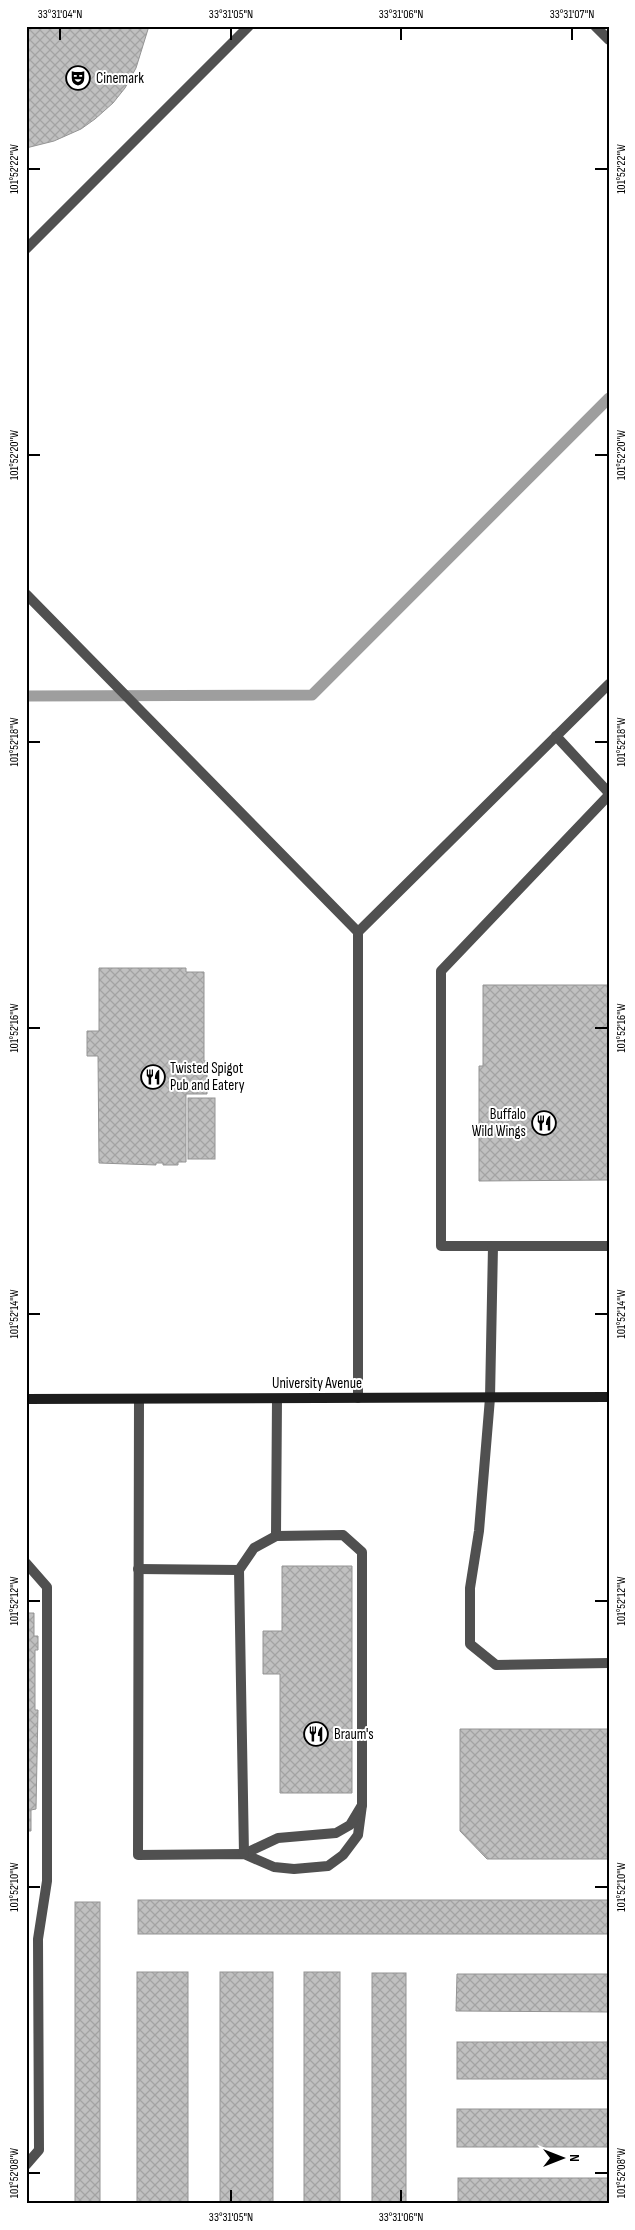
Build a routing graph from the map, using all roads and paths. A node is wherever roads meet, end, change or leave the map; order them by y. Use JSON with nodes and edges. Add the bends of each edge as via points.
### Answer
{"nodes":[{"id":1,"x":249,"y":26,"type":"edge"},
{"id":2,"x":595,"y":26,"type":"edge"},
{"id":3,"x":609,"y":40,"type":"edge"},
{"id":4,"x":26,"y":249,"type":"edge"},
{"id":5,"x":26,"y":594,"type":"edge"},
{"id":6,"x":609,"y":684,"type":"edge"},
{"id":7,"x":556,"y":736,"type":"junction"},
{"id":8,"x":609,"y":794,"type":"edge"},
{"id":9,"x":358,"y":932,"type":"junction"},
{"id":10,"x":493,"y":1246,"type":"junction"},
{"id":11,"x":609,"y":1246,"type":"edge"},
{"id":12,"x":609,"y":1397,"type":"edge"},
{"id":13,"x":358,"y":1398,"type":"junction"},
{"id":14,"x":490,"y":1398,"type":"junction"},
{"id":15,"x":26,"y":1399,"type":"edge"},
{"id":16,"x":139,"y":1399,"type":"junction"},
{"id":17,"x":277,"y":1399,"type":"junction"},
{"id":18,"x":276,"y":1536,"type":"junction"},
{"id":19,"x":26,"y":1564,"type":"edge"},
{"id":20,"x":138,"y":1569,"type":"junction"},
{"id":21,"x":239,"y":1570,"type":"junction"},
{"id":22,"x":609,"y":1663,"type":"edge"},
{"id":23,"x":362,"y":1805,"type":"junction"},
{"id":24,"x":244,"y":1854,"type":"junction"},
{"id":25,"x":26,"y":2165,"type":"edge"}],
"edges":[{"from":1,"to":4,"type":"lane"},
{"from":2,"to":3,"type":"lane"},
{"from":5,"to":9,"type":"lane"},
{"from":6,"to":7,"type":"lane"},
{"from":7,"to":8,"type":"lane"},
{"from":7,"to":9,"type":"lane"},
{"from":8,"to":10,"type":"lane","via":[[441,971],[441,1246]]},
{"from":9,"to":13,"type":"lane"},
{"from":10,"to":11,"type":"lane"},
{"from":10,"to":14,"type":"lane"},
{"from":12,"to":14,"type":"main road","name":"University Avenue"},
{"from":13,"to":14,"type":"main road","name":"University Avenue"},
{"from":13,"to":17,"type":"main road","name":"University Avenue"},
{"from":14,"to":22,"type":"lane","via":[[479,1531],[470,1588],[470,1644],[496,1665]]},
{"from":15,"to":16,"type":"main road","name":"University Avenue"},
{"from":16,"to":17,"type":"main road","name":"University Avenue"},
{"from":16,"to":20,"type":"lane"},
{"from":17,"to":18,"type":"lane"},
{"from":18,"to":21,"type":"lane","via":[[254,1548]]},
{"from":18,"to":23,"type":"lane","via":[[343,1535],[362,1552]]},
{"from":19,"to":25,"type":"lane","via":[[47,1587],[47,1880],[38,1939],[39,2150]]},
{"from":20,"to":21,"type":"lane"},
{"from":20,"to":24,"type":"lane","via":[[138,1855]]},
{"from":21,"to":24,"type":"lane"},
{"from":23,"to":24,"type":"lane","via":[[350,1825],[336,1833],[278,1838]]},
{"from":23,"to":24,"type":"lane","via":[[358,1835],[343,1855],[328,1866],[274,1867]]}]}
